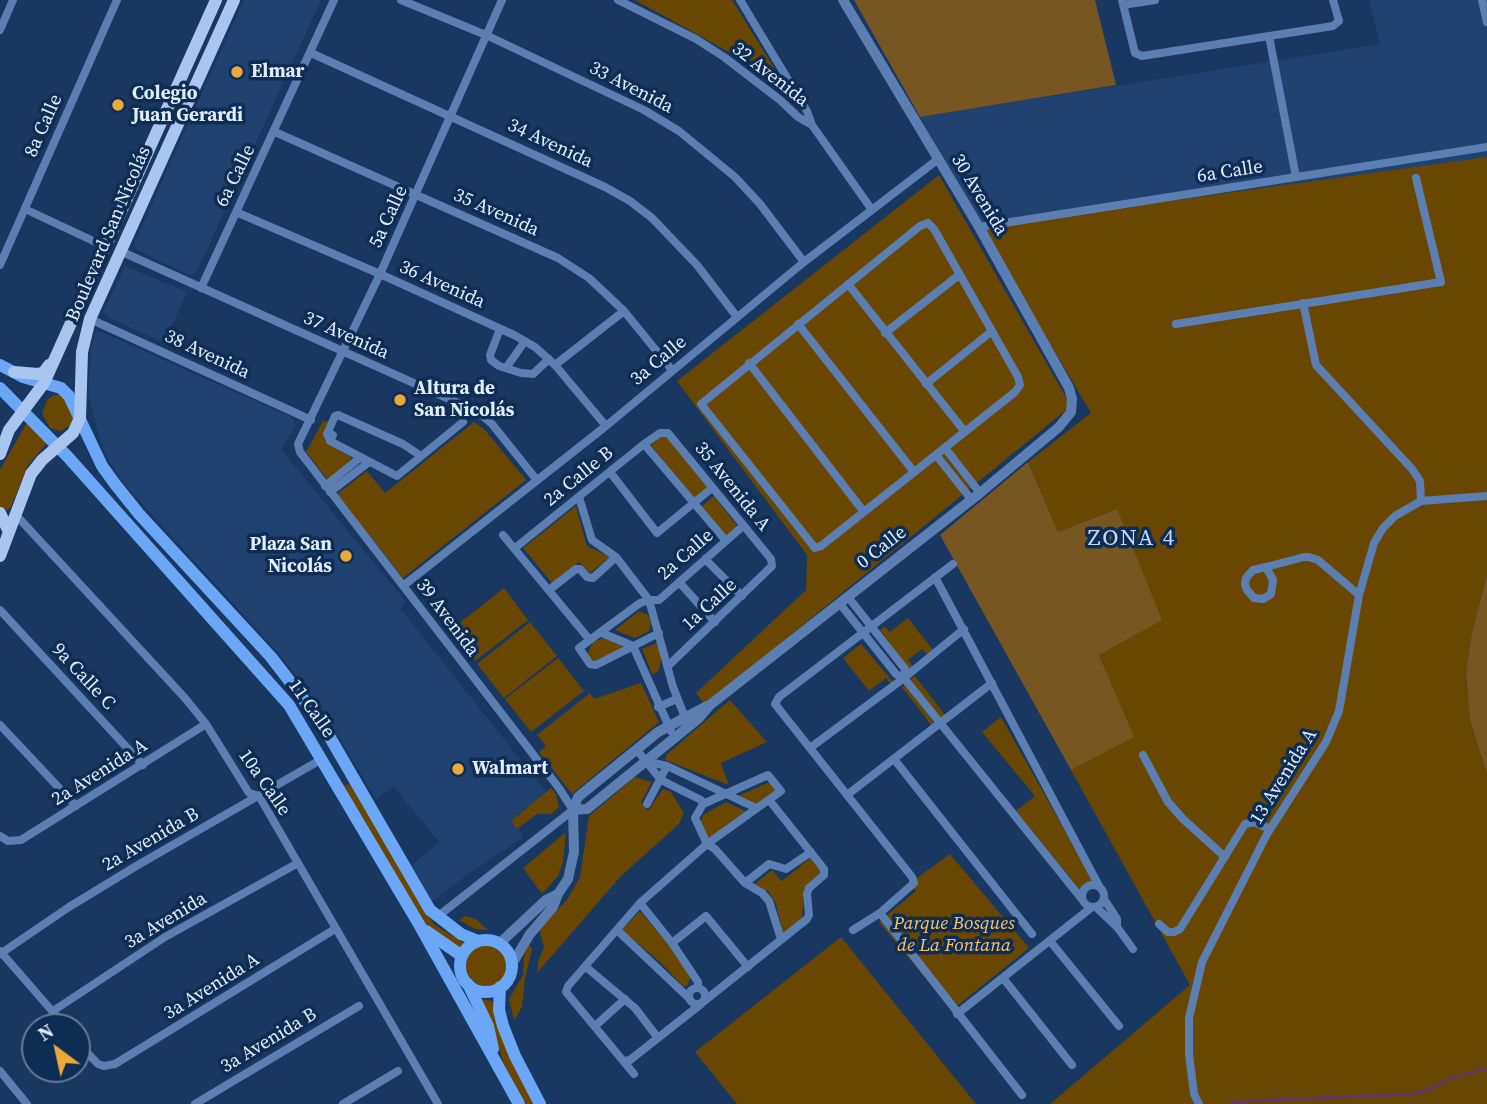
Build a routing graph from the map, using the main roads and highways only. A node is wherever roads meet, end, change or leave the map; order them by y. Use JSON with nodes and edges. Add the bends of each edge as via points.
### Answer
{"nodes":[{"id":1,"x":216,"y":0,"type":"edge"},
{"id":2,"x":234,"y":0,"type":"edge"},
{"id":3,"x":57,"y":353,"type":"junction"},
{"id":4,"x":0,"y":365,"type":"edge"},
{"id":5,"x":14,"y":372,"type":"junction"},
{"id":6,"x":44,"y":383,"type":"junction"},
{"id":7,"x":0,"y":388,"type":"edge"},
{"id":8,"x":22,"y":410,"type":"junction"},
{"id":9,"x":80,"y":418,"type":"junction"},
{"id":10,"x":58,"y":446,"type":"junction"},
{"id":11,"x":0,"y":453,"type":"edge"},
{"id":12,"x":0,"y":513,"type":"edge"},
{"id":13,"x":9,"y":532,"type":"junction"},
{"id":14,"x":0,"y":556,"type":"edge"},
{"id":15,"x":420,"y":926,"type":"junction"},
{"id":16,"x":478,"y":941,"type":"junction"},
{"id":17,"x":462,"y":956,"type":"junction"},
{"id":18,"x":468,"y":984,"type":"junction"},
{"id":19,"x":500,"y":988,"type":"junction"},
{"id":20,"x":495,"y":1062,"type":"junction"},
{"id":21,"x":519,"y":1104,"type":"edge"},
{"id":22,"x":540,"y":1104,"type":"edge"}],
"edges":[{"from":1,"to":3,"type":"main road","name":"Boulevard San Nicolás"},
{"from":2,"to":9,"type":"main road","name":"Boulevard San Nicolás","via":[[90,319],[82,352]]},
{"from":3,"to":5,"type":"main road","via":[[43,373]]},
{"from":3,"to":6,"type":"main road","name":"Boulevard San Nicolás"},
{"from":4,"to":5,"type":"main road","name":"11 Calle"},
{"from":5,"to":6,"type":"main road","name":"11 Calle"},
{"from":6,"to":8,"type":"main road","name":"Boulevard San Nicolás"},
{"from":6,"to":9,"type":"main road","name":"11 Calle","via":[[61,388]]},
{"from":7,"to":8,"type":"main road","name":"11 Calle"},
{"from":8,"to":10,"type":"main road","name":"11 Calle"},
{"from":8,"to":11,"type":"main road","name":"Boulevard San Nicolás"},
{"from":9,"to":10,"type":"main road","via":[[73,433]]},
{"from":9,"to":16,"type":"main road","name":"11 Calle","via":[[102,466],[139,514],[271,657],[321,722],[430,910]]},
{"from":10,"to":13,"type":"main road","via":[[35,469]]},
{"from":10,"to":15,"type":"main road","name":"11 Calle","via":[[289,705]]},
{"from":12,"to":13,"type":"main road"},
{"from":13,"to":14,"type":"main road"},
{"from":15,"to":17,"type":"main road"},
{"from":15,"to":20,"type":"main road","name":"11 Calle"},
{"from":16,"to":17,"type":"main road"},
{"from":16,"to":19,"type":"main road","via":[[500,943],[509,952],[509,977]]},
{"from":17,"to":18,"type":"main road","via":[[461,971]]},
{"from":18,"to":19,"type":"main road","via":[[484,991]]},
{"from":18,"to":20,"type":"main road","via":[[488,1026]]},
{"from":19,"to":22,"type":"main road","via":[[503,1026]]},
{"from":20,"to":21,"type":"main road","name":"11 Calle"}]}
